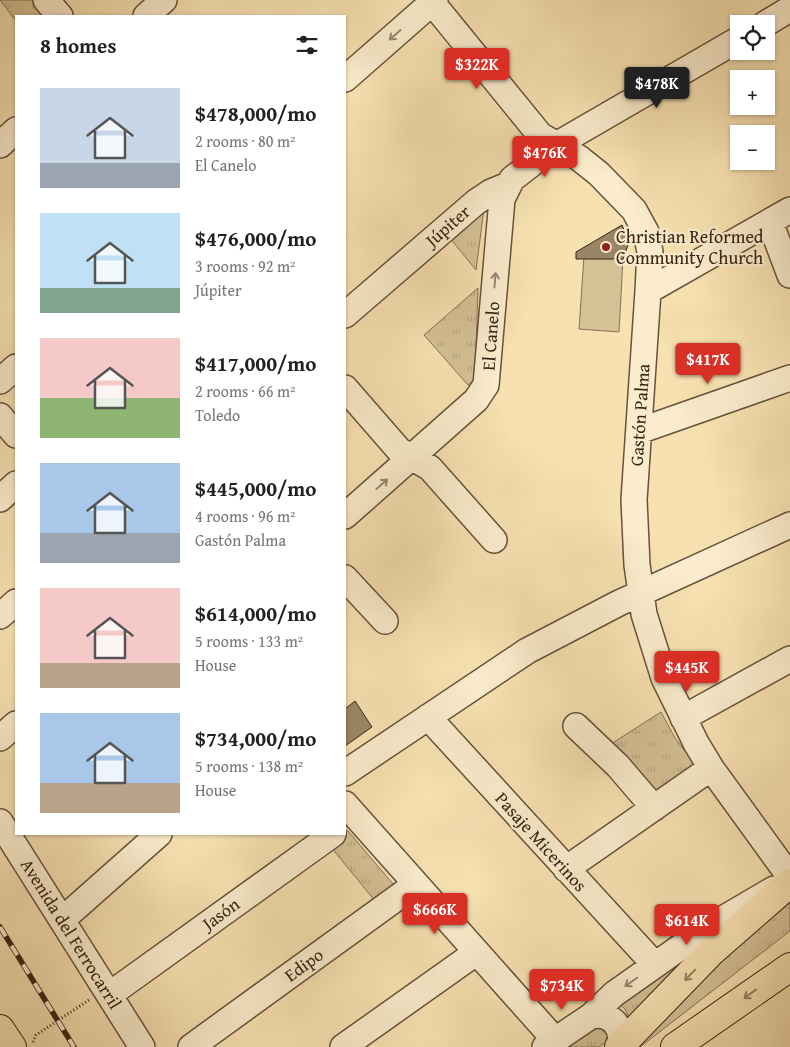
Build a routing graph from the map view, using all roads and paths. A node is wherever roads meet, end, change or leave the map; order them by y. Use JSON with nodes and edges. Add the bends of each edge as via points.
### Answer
{"nodes":[{"id":1,"x":46,"y":0,"type":"edge"},
{"id":2,"x":164,"y":0,"type":"edge"},
{"id":3,"x":432,"y":1,"type":"edge"},
{"id":4,"x":790,"y":9,"type":"edge"},
{"id":5,"x":59,"y":15,"type":"edge"},
{"id":6,"x":147,"y":15,"type":"edge"},
{"id":7,"x":775,"y":18,"type":"edge"},
{"id":8,"x":730,"y":44,"type":"edge"},
{"id":9,"x":346,"y":78,"type":"edge"},
{"id":10,"x":15,"y":131,"type":"edge"},
{"id":11,"x":0,"y":144,"type":"edge"},
{"id":12,"x":556,"y":145,"type":"junction"},
{"id":13,"x":508,"y":185,"type":"junction"},
{"id":14,"x":780,"y":216,"type":"edge"},
{"id":15,"x":790,"y":276,"type":"edge"},
{"id":16,"x":648,"y":291,"type":"junction"},
{"id":17,"x":346,"y":314,"type":"edge"},
{"id":18,"x":15,"y":368,"type":"edge"},
{"id":19,"x":790,"y":378,"type":"edge"},
{"id":20,"x":0,"y":381,"type":"edge"},
{"id":21,"x":346,"y":389,"type":"edge"},
{"id":22,"x":0,"y":416,"type":"edge"},
{"id":23,"x":640,"y":431,"type":"junction"},
{"id":24,"x":15,"y":434,"type":"edge"},
{"id":25,"x":411,"y":458,"type":"junction"},
{"id":26,"x":15,"y":485,"type":"edge"},
{"id":27,"x":0,"y":499,"type":"edge"},
{"id":28,"x":346,"y":515,"type":"edge"},
{"id":29,"x":790,"y":525,"type":"edge"},
{"id":30,"x":494,"y":540,"type":"dead end"},
{"id":31,"x":346,"y":579,"type":"edge"},
{"id":32,"x":640,"y":594,"type":"junction"},
{"id":33,"x":15,"y":603,"type":"edge"},
{"id":34,"x":0,"y":616,"type":"edge"},
{"id":35,"x":385,"y":622,"type":"dead end"},
{"id":36,"x":790,"y":659,"type":"edge"},
{"id":37,"x":428,"y":717,"type":"junction"},
{"id":38,"x":683,"y":718,"type":"junction"},
{"id":39,"x":15,"y":725,"type":"edge"},
{"id":40,"x":576,"y":726,"type":"dead end"},
{"id":41,"x":0,"y":738,"type":"edge"},
{"id":42,"x":711,"y":768,"type":"junction"},
{"id":43,"x":346,"y":773,"type":"edge"},
{"id":44,"x":654,"y":808,"type":"junction"},
{"id":45,"x":349,"y":815,"type":"edge"},
{"id":46,"x":0,"y":822,"type":"edge"},
{"id":47,"x":158,"y":835,"type":"edge"},
{"id":48,"x":332,"y":835,"type":"edge"},
{"id":49,"x":19,"y":839,"type":"edge"},
{"id":50,"x":566,"y":869,"type":"junction"},
{"id":51,"x":790,"y":878,"type":"edge"},
{"id":52,"x":790,"y":882,"type":"edge"},
{"id":53,"x":416,"y":884,"type":"junction"},
{"id":54,"x":62,"y":920,"type":"junction"},
{"id":55,"x":477,"y":952,"type":"junction"},
{"id":56,"x":655,"y":966,"type":"junction"},
{"id":57,"x":790,"y":967,"type":"edge"},
{"id":58,"x":109,"y":995,"type":"junction"},
{"id":59,"x":591,"y":1016,"type":"junction"},
{"id":60,"x":0,"y":1029,"type":"edge"},
{"id":61,"x":550,"y":1044,"type":"edge"},
{"id":62,"x":12,"y":1047,"type":"edge"},
{"id":63,"x":31,"y":1047,"type":"edge"},
{"id":64,"x":142,"y":1047,"type":"edge"},
{"id":65,"x":191,"y":1047,"type":"edge"},
{"id":66,"x":343,"y":1047,"type":"edge"},
{"id":67,"x":619,"y":1047,"type":"edge"},
{"id":68,"x":676,"y":1047,"type":"edge"}],
"edges":[{"from":1,"to":5,"type":"street"},
{"from":2,"to":6,"type":"street"},
{"from":3,"to":9,"type":"street","one_way":true},
{"from":3,"to":12,"type":"street","name":"Gastón Palma","via":[[540,135]]},
{"from":4,"to":7,"type":"street"},
{"from":8,"to":12,"type":"street"},
{"from":10,"to":11,"type":"street"},
{"from":12,"to":13,"type":"street","name":"Júpiter"},
{"from":12,"to":16,"type":"street","name":"Gastón Palma","via":[[590,166],[642,222],[648,242]]},
{"from":13,"to":17,"type":"street","name":"Júpiter","via":[[476,202]]},
{"from":25,"to":13,"type":"street","name":"El Canelo","one_way":true,"via":[[476,400],[486,386],[500,208]]},
{"from":14,"to":15,"type":"street"},
{"from":14,"to":16,"type":"street"},
{"from":16,"to":23,"type":"street","name":"Gastón Palma"},
{"from":18,"to":20,"type":"street"},
{"from":19,"to":23,"type":"street"},
{"from":21,"to":25,"type":"street","via":[[399,450]]},
{"from":22,"to":24,"type":"street"},
{"from":23,"to":32,"type":"street","name":"Gastón Palma","via":[[634,500]]},
{"from":28,"to":25,"type":"street","name":"El Canelo","one_way":true},
{"from":25,"to":30,"type":"street","via":[[430,468]]},
{"from":26,"to":27,"type":"street"},
{"from":29,"to":32,"type":"street"},
{"from":31,"to":35,"type":"street"},
{"from":32,"to":37,"type":"street","via":[[527,651]]},
{"from":32,"to":38,"type":"street","name":"Gastón Palma","via":[[656,656]]},
{"from":33,"to":34,"type":"street"},
{"from":36,"to":38,"type":"street"},
{"from":37,"to":43,"type":"street"},
{"from":37,"to":50,"type":"street","name":"Pasaje Micerinos"},
{"from":38,"to":42,"type":"street","name":"Gastón Palma"},
{"from":39,"to":41,"type":"street"},
{"from":40,"to":44,"type":"street","via":[[618,766]]},
{"from":42,"to":44,"type":"street"},
{"from":42,"to":51,"type":"street","name":"Gastón Palma"},
{"from":44,"to":50,"type":"street"},
{"from":45,"to":53,"type":"street"},
{"from":46,"to":49,"type":"street","name":"Avenida del Ferrocarril"},
{"from":47,"to":54,"type":"street"},
{"from":48,"to":58,"type":"street","name":"Jasón"},
{"from":49,"to":54,"type":"street","name":"Avenida del Ferrocarril"},
{"from":50,"to":56,"type":"street","name":"Pasaje Micerinos"},
{"from":52,"to":56,"type":"street","via":[[729,913]]},
{"from":52,"to":67,"type":"main road","one_way":true,"via":[[730,934]]},
{"from":53,"to":55,"type":"street"},
{"from":53,"to":65,"type":"street","name":"Edipo"},
{"from":54,"to":58,"type":"street","name":"Avenida del Ferrocarril"},
{"from":55,"to":61,"type":"street"},
{"from":55,"to":66,"type":"street"},
{"from":56,"to":59,"type":"street","one_way":true,"via":[[614,994]]},
{"from":57,"to":68,"type":"main road","one_way":true},
{"from":58,"to":63,"type":"path","via":[[91,999],[36,1035]]},
{"from":58,"to":64,"type":"street","name":"Avenida del Ferrocarril"},
{"from":59,"to":61,"type":"street"},
{"from":59,"to":67,"type":"street","via":[[604,1016],[615,1022],[621,1034]]},
{"from":60,"to":62,"type":"main road"}]}
